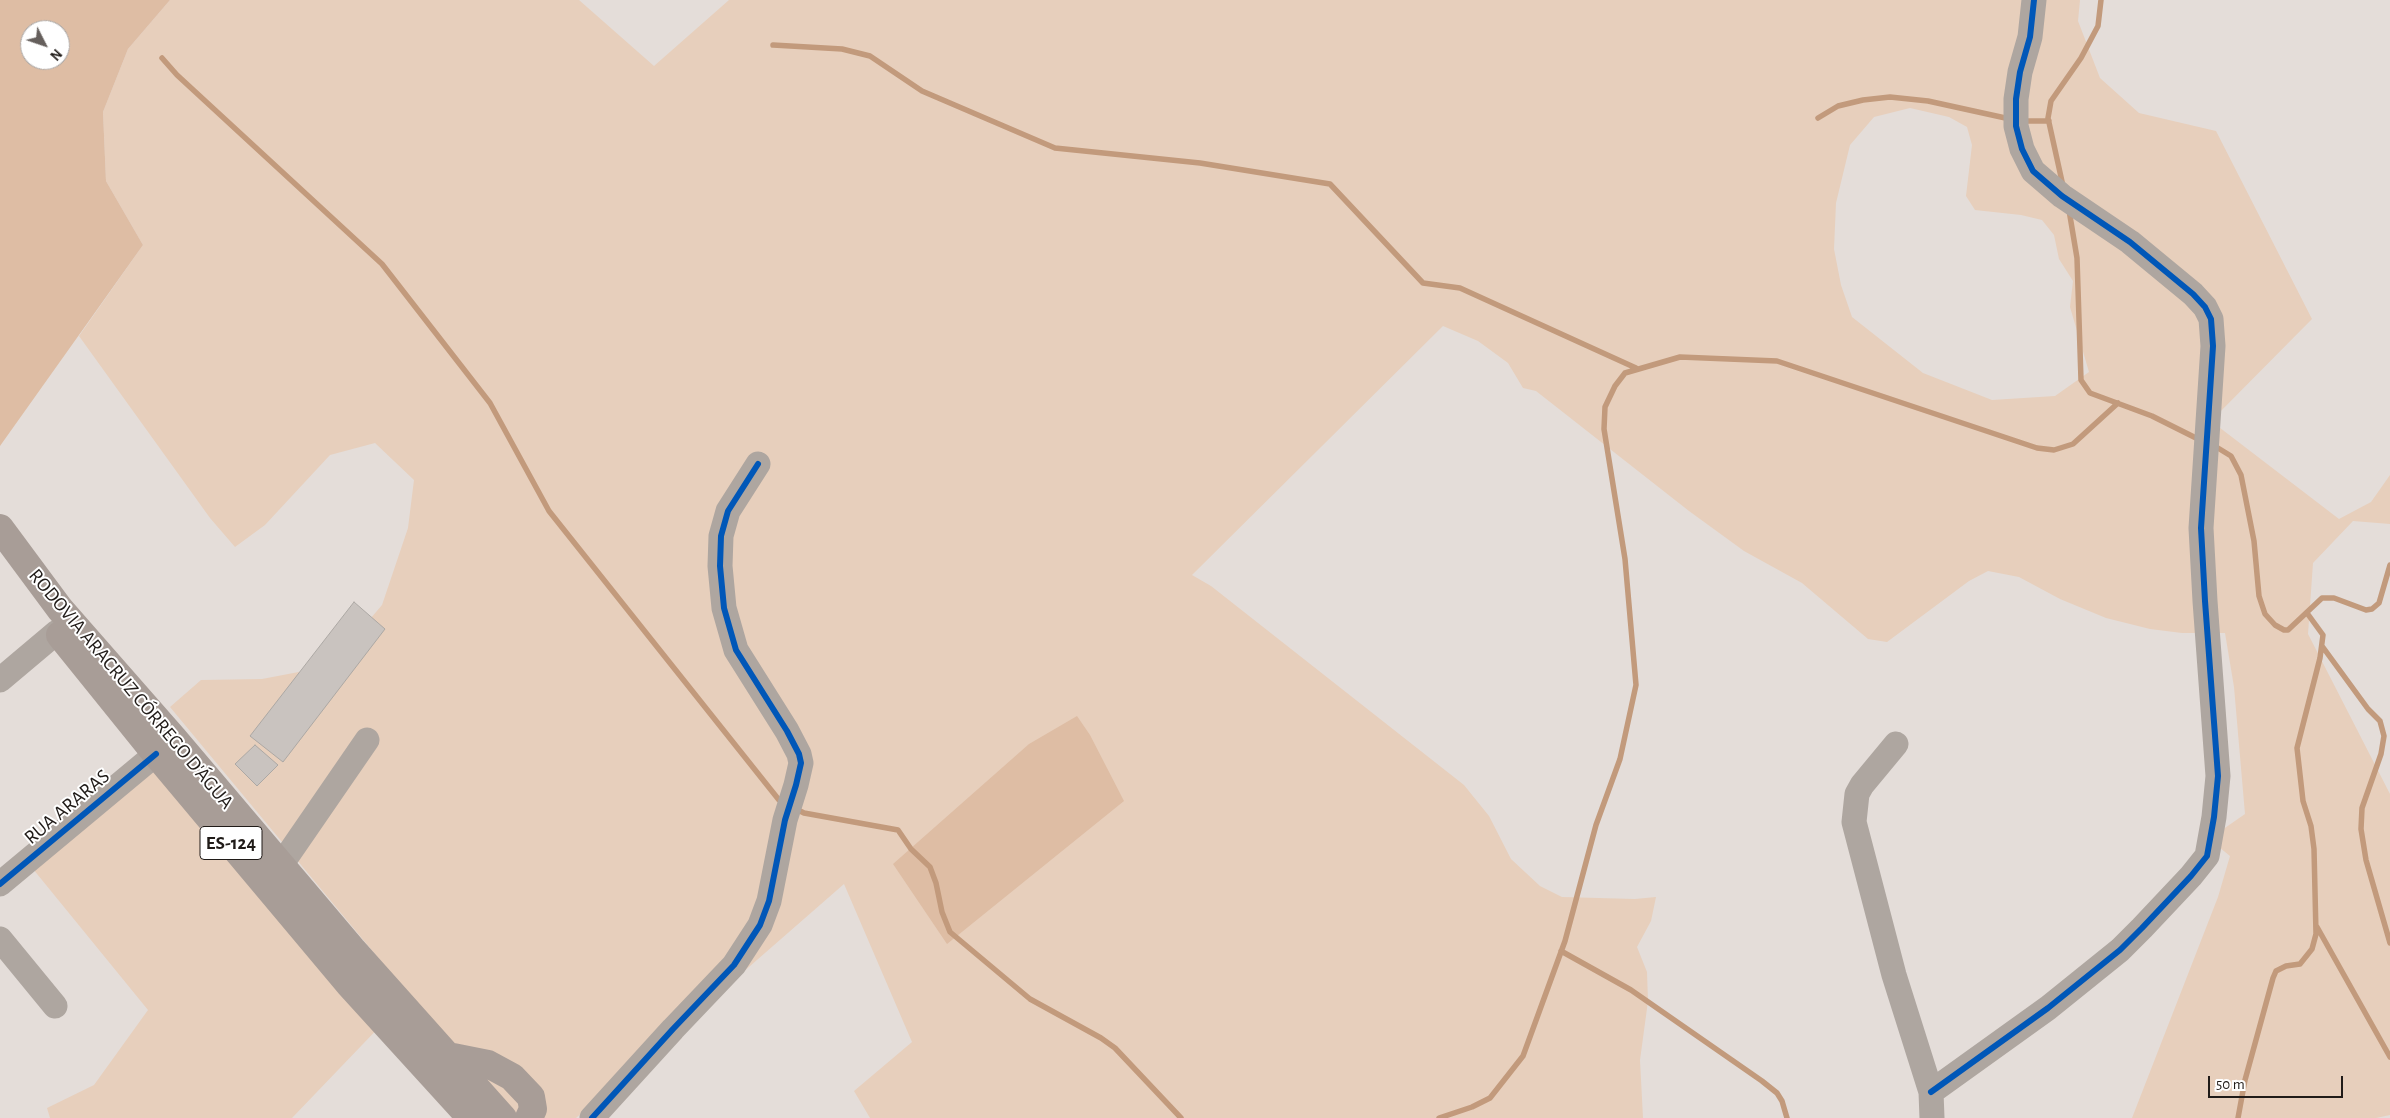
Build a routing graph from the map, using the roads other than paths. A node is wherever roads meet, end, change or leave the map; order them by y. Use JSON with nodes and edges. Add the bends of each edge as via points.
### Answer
{"nodes":[{"id":1,"x":2034,"y":0,"type":"edge"},
{"id":2,"x":758,"y":464,"type":"dead end"},
{"id":3,"x":0,"y":528,"type":"edge"},
{"id":4,"x":0,"y":560,"type":"edge"},
{"id":5,"x":57,"y":632,"type":"junction"},
{"id":6,"x":0,"y":680,"type":"edge"},
{"id":7,"x":366,"y":740,"type":"dead end"},
{"id":8,"x":1896,"y":744,"type":"dead end"},
{"id":9,"x":156,"y":754,"type":"junction"},
{"id":10,"x":281,"y":865,"type":"junction"},
{"id":11,"x":0,"y":884,"type":"edge"},
{"id":12,"x":0,"y":939,"type":"edge"},
{"id":13,"x":55,"y":1006,"type":"dead end"},
{"id":14,"x":448,"y":1056,"type":"junction"},
{"id":15,"x":1931,"y":1092,"type":"junction"},
{"id":16,"x":471,"y":1118,"type":"edge"},
{"id":17,"x":503,"y":1118,"type":"edge"},
{"id":18,"x":530,"y":1118,"type":"edge"},
{"id":19,"x":592,"y":1118,"type":"edge"},
{"id":20,"x":1932,"y":1118,"type":"edge"}],
"edges":[{"from":1,"to":15,"type":"street","via":[[2030,37],[2020,72],[2016,126],[2022,149],[2034,171],[2062,196],[2130,242],[2193,294],[2205,306],[2211,319],[2213,346],[2202,528],[2204,601],[2218,776],[2215,808],[2206,856],[2120,950],[2048,1008]]},
{"from":2,"to":19,"type":"street","via":[[728,511],[720,536],[720,566],[724,608],[736,650],[787,731],[801,764],[785,820],[769,901],[760,925],[734,965]]},
{"from":3,"to":10,"type":"main road","name":"RODOVIA ARACRUZ CÓRREGO D'ÁGUA","number":"ES-124","via":[[60,609]]},
{"from":4,"to":5,"type":"main road","name":"RODOVIA ARACRUZ CÓRREGO D'ÁGUA","number":"ES-124"},
{"from":5,"to":6,"type":"street"},
{"from":5,"to":9,"type":"main road","name":"RODOVIA ARACRUZ CÓRREGO D'ÁGUA","number":"ES-124"},
{"from":7,"to":10,"type":"street"},
{"from":8,"to":15,"type":"street","via":[[1862,785],[1856,800],[1854,822],[1894,975]]},
{"from":9,"to":11,"type":"street","name":"RUA ARARAS"},
{"from":9,"to":16,"type":"main road","name":"RODOVIA ARACRUZ CÓRREGO D'ÁGUA","number":"ES-124","via":[[349,984]]},
{"from":10,"to":14,"type":"main road","name":"RODOVIA ARACRUZ CÓRREGO D'ÁGUA","number":"ES-124"},
{"from":12,"to":13,"type":"street"},
{"from":14,"to":17,"type":"main road","name":"RODOVIA ARACRUZ CÓRREGO D'ÁGUA","number":"ES-124"},
{"from":14,"to":18,"type":"main road","via":[[488,1064],[512,1077],[531,1097],[533,1109]]},
{"from":15,"to":20,"type":"street"}]}
